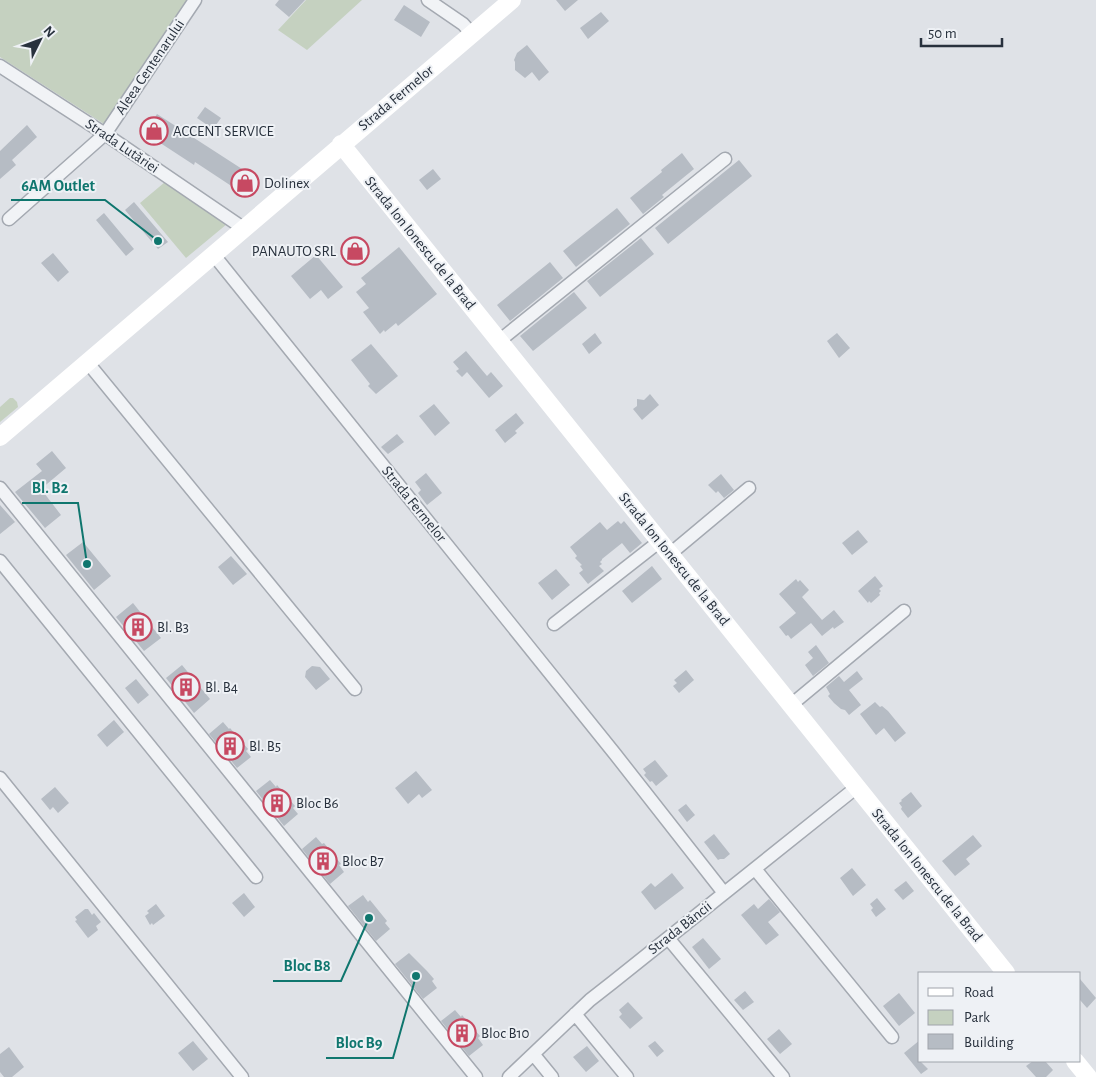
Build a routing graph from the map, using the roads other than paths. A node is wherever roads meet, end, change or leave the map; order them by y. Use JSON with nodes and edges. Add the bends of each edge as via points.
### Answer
{"nodes":[{"id":1,"x":195,"y":0,"type":"edge"},
{"id":2,"x":428,"y":0,"type":"edge"},
{"id":3,"x":512,"y":0,"type":"edge"},
{"id":4,"x":472,"y":34,"type":"junction"},
{"id":5,"x":0,"y":66,"type":"edge"},
{"id":6,"x":105,"y":134,"type":"junction"},
{"id":7,"x":341,"y":144,"type":"junction"},
{"id":8,"x":725,"y":159,"type":"dead end"},
{"id":9,"x":9,"y":220,"type":"dead end"},
{"id":10,"x":243,"y":228,"type":"junction"},
{"id":11,"x":212,"y":254,"type":"junction"},
{"id":12,"x":500,"y":341,"type":"junction"},
{"id":13,"x":88,"y":362,"type":"junction"},
{"id":14,"x":0,"y":437,"type":"edge"},
{"id":15,"x":0,"y":488,"type":"edge"},
{"id":16,"x":749,"y":488,"type":"dead end"},
{"id":17,"x":665,"y":548,"type":"junction"},
{"id":18,"x":0,"y":560,"type":"edge"},
{"id":19,"x":904,"y":611,"type":"dead end"},
{"id":20,"x":554,"y":624,"type":"dead end"},
{"id":21,"x":354,"y":689,"type":"dead end"},
{"id":22,"x":790,"y":705,"type":"junction"},
{"id":23,"x":0,"y":778,"type":"edge"},
{"id":24,"x":857,"y":787,"type":"junction"},
{"id":25,"x":755,"y":869,"type":"junction"},
{"id":26,"x":256,"y":878,"type":"dead end"},
{"id":27,"x":724,"y":893,"type":"junction"},
{"id":28,"x":668,"y":938,"type":"junction"},
{"id":29,"x":1005,"y":972,"type":"edge"},
{"id":30,"x":575,"y":1014,"type":"junction"},
{"id":31,"x":892,"y":1037,"type":"dead end"},
{"id":32,"x":534,"y":1055,"type":"junction"},
{"id":33,"x":1076,"y":1062,"type":"edge"},
{"id":34,"x":242,"y":1077,"type":"edge"},
{"id":35,"x":476,"y":1077,"type":"edge"},
{"id":36,"x":509,"y":1077,"type":"edge"},
{"id":37,"x":552,"y":1077,"type":"edge"},
{"id":38,"x":627,"y":1077,"type":"edge"},
{"id":39,"x":783,"y":1077,"type":"edge"},
{"id":40,"x":1088,"y":1077,"type":"edge"}],
"edges":[{"from":1,"to":6,"type":"street","name":"Aleea Centenarului"},
{"from":2,"to":4,"type":"street"},
{"from":3,"to":4,"type":"street","name":"Strada Fermelor"},
{"from":4,"to":7,"type":"street","name":"Strada Fermelor"},
{"from":5,"to":6,"type":"street","name":"Strada Lutăriei"},
{"from":6,"to":9,"type":"street","name":"Aleea Centenarului"},
{"from":6,"to":10,"type":"street","name":"Strada Lutăriei"},
{"from":7,"to":10,"type":"street","name":"Strada Fermelor"},
{"from":7,"to":12,"type":"street","name":"Strada Ion Ionescu de la Brad"},
{"from":8,"to":12,"type":"street"},
{"from":10,"to":11,"type":"street","name":"Strada Fermelor"},
{"from":11,"to":13,"type":"street","name":"Strada Fermelor"},
{"from":11,"to":27,"type":"street","name":"Strada Fermelor"},
{"from":12,"to":17,"type":"street","name":"Strada Ion Ionescu de la Brad"},
{"from":13,"to":14,"type":"street","name":"Strada Fermelor"},
{"from":13,"to":21,"type":"street"},
{"from":15,"to":35,"type":"street"},
{"from":16,"to":17,"type":"street"},
{"from":17,"to":20,"type":"street"},
{"from":17,"to":22,"type":"street","name":"Strada Ion Ionescu de la Brad"},
{"from":18,"to":26,"type":"street"},
{"from":19,"to":22,"type":"street"},
{"from":22,"to":24,"type":"street","name":"Strada Ion Ionescu de la Brad"},
{"from":23,"to":34,"type":"street"},
{"from":24,"to":25,"type":"street","name":"Strada Băncii"},
{"from":24,"to":29,"type":"street","name":"Strada Ion Ionescu de la Brad"},
{"from":25,"to":27,"type":"street","name":"Strada Băncii"},
{"from":25,"to":31,"type":"street"},
{"from":27,"to":28,"type":"street","name":"Strada Băncii"},
{"from":28,"to":30,"type":"street","name":"Strada Băncii"},
{"from":28,"to":39,"type":"street"},
{"from":30,"to":32,"type":"street","name":"Strada Băncii"},
{"from":30,"to":38,"type":"street"},
{"from":32,"to":36,"type":"street","name":"Strada Băncii"},
{"from":32,"to":37,"type":"street"},
{"from":33,"to":40,"type":"street"}]}
